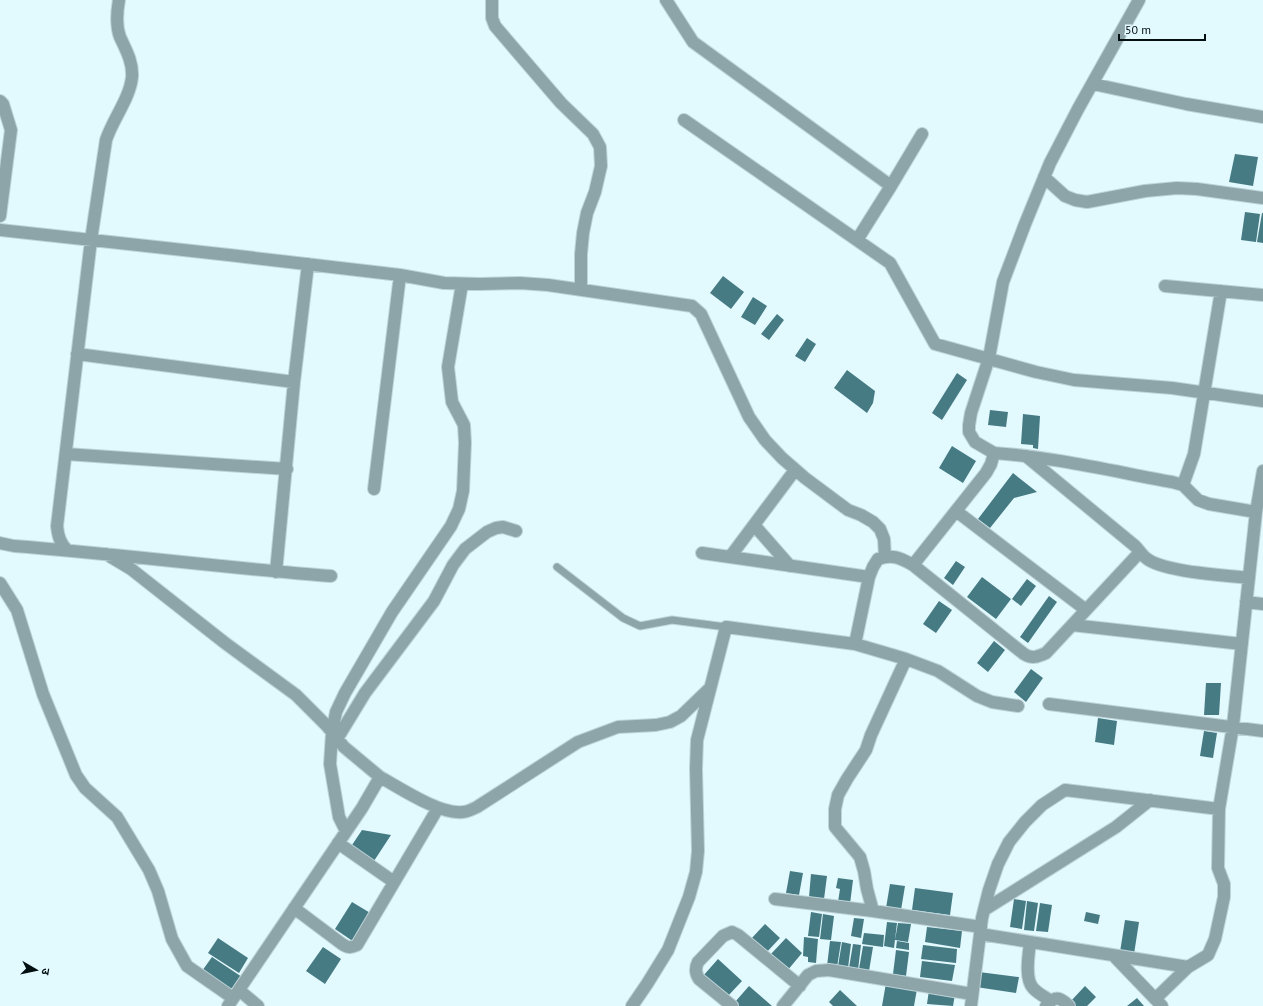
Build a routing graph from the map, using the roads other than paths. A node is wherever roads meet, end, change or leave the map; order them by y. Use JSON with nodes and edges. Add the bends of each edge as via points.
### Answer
{"nodes":[{"id":1,"x":119,"y":0,"type":"edge"},
{"id":2,"x":492,"y":0,"type":"edge"},
{"id":3,"x":666,"y":0,"type":"edge"},
{"id":4,"x":1139,"y":0,"type":"edge"},
{"id":5,"x":1092,"y":84,"type":"junction"},
{"id":6,"x":0,"y":101,"type":"edge"},
{"id":7,"x":1263,"y":117,"type":"edge"},
{"id":8,"x":684,"y":120,"type":"dead end"},
{"id":9,"x":922,"y":134,"type":"dead end"},
{"id":10,"x":1044,"y":177,"type":"junction"},
{"id":11,"x":891,"y":186,"type":"junction"},
{"id":12,"x":1263,"y":198,"type":"edge"},
{"id":13,"x":0,"y":214,"type":"edge"},
{"id":14,"x":0,"y":230,"type":"edge"},
{"id":15,"x":91,"y":240,"type":"junction"},
{"id":16,"x":857,"y":240,"type":"junction"},
{"id":17,"x":308,"y":264,"type":"junction"},
{"id":18,"x":400,"y":275,"type":"junction"},
{"id":19,"x":462,"y":284,"type":"junction"},
{"id":20,"x":1165,"y":286,"type":"dead end"},
{"id":21,"x":581,"y":290,"type":"junction"},
{"id":22,"x":1221,"y":291,"type":"junction"},
{"id":23,"x":1263,"y":295,"type":"edge"},
{"id":24,"x":77,"y":354,"type":"junction"},
{"id":25,"x":990,"y":358,"type":"junction"},
{"id":26,"x":294,"y":382,"type":"junction"},
{"id":27,"x":1204,"y":392,"type":"junction"},
{"id":28,"x":1263,"y":401,"type":"edge"},
{"id":29,"x":994,"y":453,"type":"junction"},
{"id":30,"x":66,"y":454,"type":"junction"},
{"id":31,"x":1025,"y":455,"type":"junction"},
{"id":32,"x":287,"y":469,"type":"junction"},
{"id":33,"x":795,"y":470,"type":"junction"},
{"id":34,"x":1263,"y":471,"type":"edge"},
{"id":35,"x":1183,"y":485,"type":"junction"},
{"id":36,"x":374,"y":489,"type":"dead end"},
{"id":37,"x":956,"y":511,"type":"junction"},
{"id":38,"x":1256,"y":512,"type":"junction"},
{"id":39,"x":754,"y":525,"type":"junction"},
{"id":40,"x":516,"y":531,"type":"dead end"},
{"id":41,"x":0,"y":543,"type":"edge"},
{"id":42,"x":1258,"y":545,"type":"edge"},
{"id":43,"x":67,"y":550,"type":"junction"},
{"id":44,"x":1140,"y":552,"type":"junction"},
{"id":45,"x":702,"y":553,"type":"dead end"},
{"id":46,"x":106,"y":554,"type":"junction"},
{"id":47,"x":730,"y":557,"type":"junction"},
{"id":48,"x":885,"y":557,"type":"junction"},
{"id":49,"x":913,"y":565,"type":"junction"},
{"id":50,"x":790,"y":566,"type":"junction"},
{"id":51,"x":557,"y":567,"type":"dead end"},
{"id":52,"x":276,"y":572,"type":"junction"},
{"id":53,"x":331,"y":576,"type":"dead end"},
{"id":54,"x":869,"y":578,"type":"junction"},
{"id":55,"x":1249,"y":578,"type":"junction"},
{"id":56,"x":0,"y":583,"type":"edge"},
{"id":57,"x":1246,"y":602,"type":"junction"},
{"id":58,"x":1263,"y":604,"type":"edge"},
{"id":59,"x":1086,"y":610,"type":"junction"},
{"id":60,"x":1072,"y":625,"type":"junction"},
{"id":61,"x":726,"y":627,"type":"junction"},
{"id":62,"x":855,"y":644,"type":"junction"},
{"id":63,"x":1242,"y":644,"type":"junction"},
{"id":64,"x":906,"y":659,"type":"junction"},
{"id":65,"x":711,"y":687,"type":"junction"},
{"id":66,"x":1049,"y":704,"type":"dead end"},
{"id":67,"x":1018,"y":706,"type":"dead end"},
{"id":68,"x":1233,"y":726,"type":"junction"},
{"id":69,"x":1263,"y":731,"type":"edge"},
{"id":70,"x":334,"y":736,"type":"junction"},
{"id":71,"x":380,"y":777,"type":"junction"},
{"id":72,"x":1150,"y":800,"type":"junction"},
{"id":73,"x":438,"y":808,"type":"junction"},
{"id":74,"x":1219,"y":808,"type":"junction"},
{"id":75,"x":346,"y":831,"type":"junction"},
{"id":76,"x":338,"y":843,"type":"junction"},
{"id":77,"x":394,"y":882,"type":"junction"},
{"id":78,"x":775,"y":899,"type":"dead end"},
{"id":79,"x":294,"y":908,"type":"junction"},
{"id":80,"x":984,"y":910,"type":"junction"},
{"id":81,"x":873,"y":911,"type":"junction"},
{"id":82,"x":981,"y":931,"type":"junction"},
{"id":83,"x":1030,"y":942,"type":"junction"},
{"id":84,"x":1113,"y":955,"type":"junction"},
{"id":85,"x":1188,"y":967,"type":"junction"},
{"id":86,"x":800,"y":986,"type":"junction"},
{"id":87,"x":972,"y":994,"type":"junction"},
{"id":88,"x":233,"y":998,"type":"edge"},
{"id":89,"x":1159,"y":1002,"type":"edge"},
{"id":90,"x":1048,"y":1003,"type":"edge"},
{"id":91,"x":258,"y":1006,"type":"edge"},
{"id":92,"x":632,"y":1006,"type":"edge"},
{"id":93,"x":732,"y":1006,"type":"edge"},
{"id":94,"x":783,"y":1006,"type":"edge"},
{"id":95,"x":971,"y":1006,"type":"edge"},
{"id":96,"x":1069,"y":1006,"type":"edge"}],
"edges":[{"from":1,"to":15,"type":"street","via":[[117,23],[128,52],[132,76],[106,140]]},
{"from":2,"to":21,"type":"street","via":[[492,18],[495,26],[561,103],[593,134],[600,147],[601,166],[583,233]]},
{"from":3,"to":11,"type":"street","via":[[693,42]]},
{"from":4,"to":5,"type":"street"},
{"from":5,"to":7,"type":"street"},
{"from":5,"to":10,"type":"street"},
{"from":6,"to":13,"type":"street","via":[[11,130]]},
{"from":8,"to":16,"type":"street"},
{"from":9,"to":11,"type":"street"},
{"from":10,"to":12,"type":"street","via":[[1065,196],[1087,202],[1177,188]]},
{"from":10,"to":25,"type":"street","via":[[1003,282]]},
{"from":11,"to":16,"type":"street"},
{"from":14,"to":15,"type":"street"},
{"from":15,"to":17,"type":"street"},
{"from":15,"to":24,"type":"street"},
{"from":16,"to":25,"type":"street","via":[[890,263],[935,344]]},
{"from":17,"to":18,"type":"street"},
{"from":17,"to":26,"type":"street"},
{"from":18,"to":19,"type":"street"},
{"from":18,"to":36,"type":"street"},
{"from":19,"to":21,"type":"street","via":[[520,283]]},
{"from":19,"to":70,"type":"street","via":[[448,367],[452,402],[464,425],[463,491],[459,509],[451,526],[392,612],[345,693],[336,712]]},
{"from":20,"to":22,"type":"street"},
{"from":21,"to":33,"type":"street","via":[[692,306],[696,309],[701,314],[749,417],[765,440]]},
{"from":22,"to":23,"type":"street"},
{"from":22,"to":27,"type":"street"},
{"from":24,"to":26,"type":"street"},
{"from":24,"to":30,"type":"street"},
{"from":25,"to":27,"type":"street","via":[[1074,380]]},
{"from":25,"to":29,"type":"street","via":[[971,413],[969,432],[975,442]]},
{"from":26,"to":32,"type":"street"},
{"from":27,"to":28,"type":"street"},
{"from":27,"to":35,"type":"street","via":[[1194,454]]},
{"from":29,"to":31,"type":"street"},
{"from":29,"to":37,"type":"street","via":[[986,473]]},
{"from":30,"to":32,"type":"street"},
{"from":30,"to":43,"type":"street","via":[[57,526],[58,536]]},
{"from":31,"to":35,"type":"street"},
{"from":31,"to":44,"type":"street"},
{"from":32,"to":52,"type":"street"},
{"from":33,"to":39,"type":"street"},
{"from":33,"to":48,"type":"street","via":[[848,510],[874,522],[884,539]]},
{"from":34,"to":38,"type":"street"},
{"from":35,"to":38,"type":"street","via":[[1198,500]]},
{"from":37,"to":49,"type":"street"},
{"from":37,"to":59,"type":"street"},
{"from":38,"to":42,"type":"street"},
{"from":39,"to":47,"type":"street"},
{"from":39,"to":50,"type":"street"},
{"from":40,"to":70,"type":"street","via":[[503,527],[496,528],[465,549],[453,565],[434,601]]},
{"from":41,"to":43,"type":"street"},
{"from":42,"to":55,"type":"street"},
{"from":43,"to":46,"type":"street"},
{"from":44,"to":55,"type":"street","via":[[1156,564],[1171,568]]},
{"from":44,"to":59,"type":"street"},
{"from":45,"to":47,"type":"street"},
{"from":46,"to":52,"type":"street"},
{"from":46,"to":70,"type":"street","via":[[131,569],[296,695]]},
{"from":47,"to":50,"type":"street"},
{"from":48,"to":49,"type":"street","via":[[902,559]]},
{"from":48,"to":54,"type":"street","via":[[878,559]]},
{"from":49,"to":60,"type":"street","via":[[1031,658],[1046,653]]},
{"from":50,"to":54,"type":"street"},
{"from":51,"to":61,"type":"lane","via":[[623,618],[640,626],[672,620]]},
{"from":52,"to":53,"type":"street"},
{"from":54,"to":62,"type":"street"},
{"from":55,"to":57,"type":"street"},
{"from":56,"to":88,"type":"street","via":[[17,610],[43,694],[76,775],[85,788],[117,818],[149,870],[172,939],[187,966]]},
{"from":57,"to":58,"type":"street"},
{"from":57,"to":63,"type":"street"},
{"from":59,"to":60,"type":"street"},
{"from":60,"to":63,"type":"street"},
{"from":61,"to":62,"type":"street"},
{"from":61,"to":65,"type":"street"},
{"from":62,"to":64,"type":"street"},
{"from":63,"to":68,"type":"street"},
{"from":64,"to":67,"type":"street","via":[[938,671],[977,696],[992,702]]},
{"from":64,"to":81,"type":"street","via":[[866,750],[838,795],[835,809],[835,827],[860,857]]},
{"from":65,"to":73,"type":"street","via":[[681,716],[670,722],[618,727],[578,742],[478,807],[463,812]]},
{"from":65,"to":92,"type":"street","via":[[697,740],[696,872],[668,950]]},
{"from":66,"to":68,"type":"street"},
{"from":68,"to":69,"type":"street"},
{"from":68,"to":74,"type":"street"},
{"from":70,"to":71,"type":"street"},
{"from":70,"to":75,"type":"street","via":[[330,764],[339,817]]},
{"from":71,"to":73,"type":"street"},
{"from":71,"to":75,"type":"street"},
{"from":72,"to":74,"type":"street"},
{"from":72,"to":80,"type":"street","via":[[1116,827]]},
{"from":72,"to":80,"type":"street","via":[[1065,790],[1042,805],[1009,842],[998,864]]},
{"from":73,"to":77,"type":"street"},
{"from":74,"to":85,"type":"street","via":[[1218,868],[1224,884],[1224,897],[1212,948],[1208,955]]},
{"from":75,"to":76,"type":"street"},
{"from":76,"to":77,"type":"street"},
{"from":76,"to":79,"type":"street"},
{"from":77,"to":79,"type":"street","via":[[358,945],[353,948],[347,948]]},
{"from":78,"to":81,"type":"street"},
{"from":79,"to":88,"type":"street"},
{"from":80,"to":82,"type":"street"},
{"from":81,"to":82,"type":"street"},
{"from":82,"to":83,"type":"street"},
{"from":82,"to":87,"type":"street"},
{"from":83,"to":84,"type":"street"},
{"from":83,"to":90,"type":"street","via":[[1027,969],[1029,980],[1032,988]]},
{"from":84,"to":85,"type":"street"},
{"from":84,"to":89,"type":"street"},
{"from":85,"to":89,"type":"street"},
{"from":86,"to":87,"type":"street","via":[[808,975],[816,971],[829,970]]},
{"from":86,"to":93,"type":"street","via":[[732,932],[722,936],[696,966],[699,979]]},
{"from":86,"to":94,"type":"street"},
{"from":87,"to":95,"type":"street"},
{"from":88,"to":91,"type":"street"},
{"from":90,"to":96,"type":"street","via":[[1056,998]]}]}
